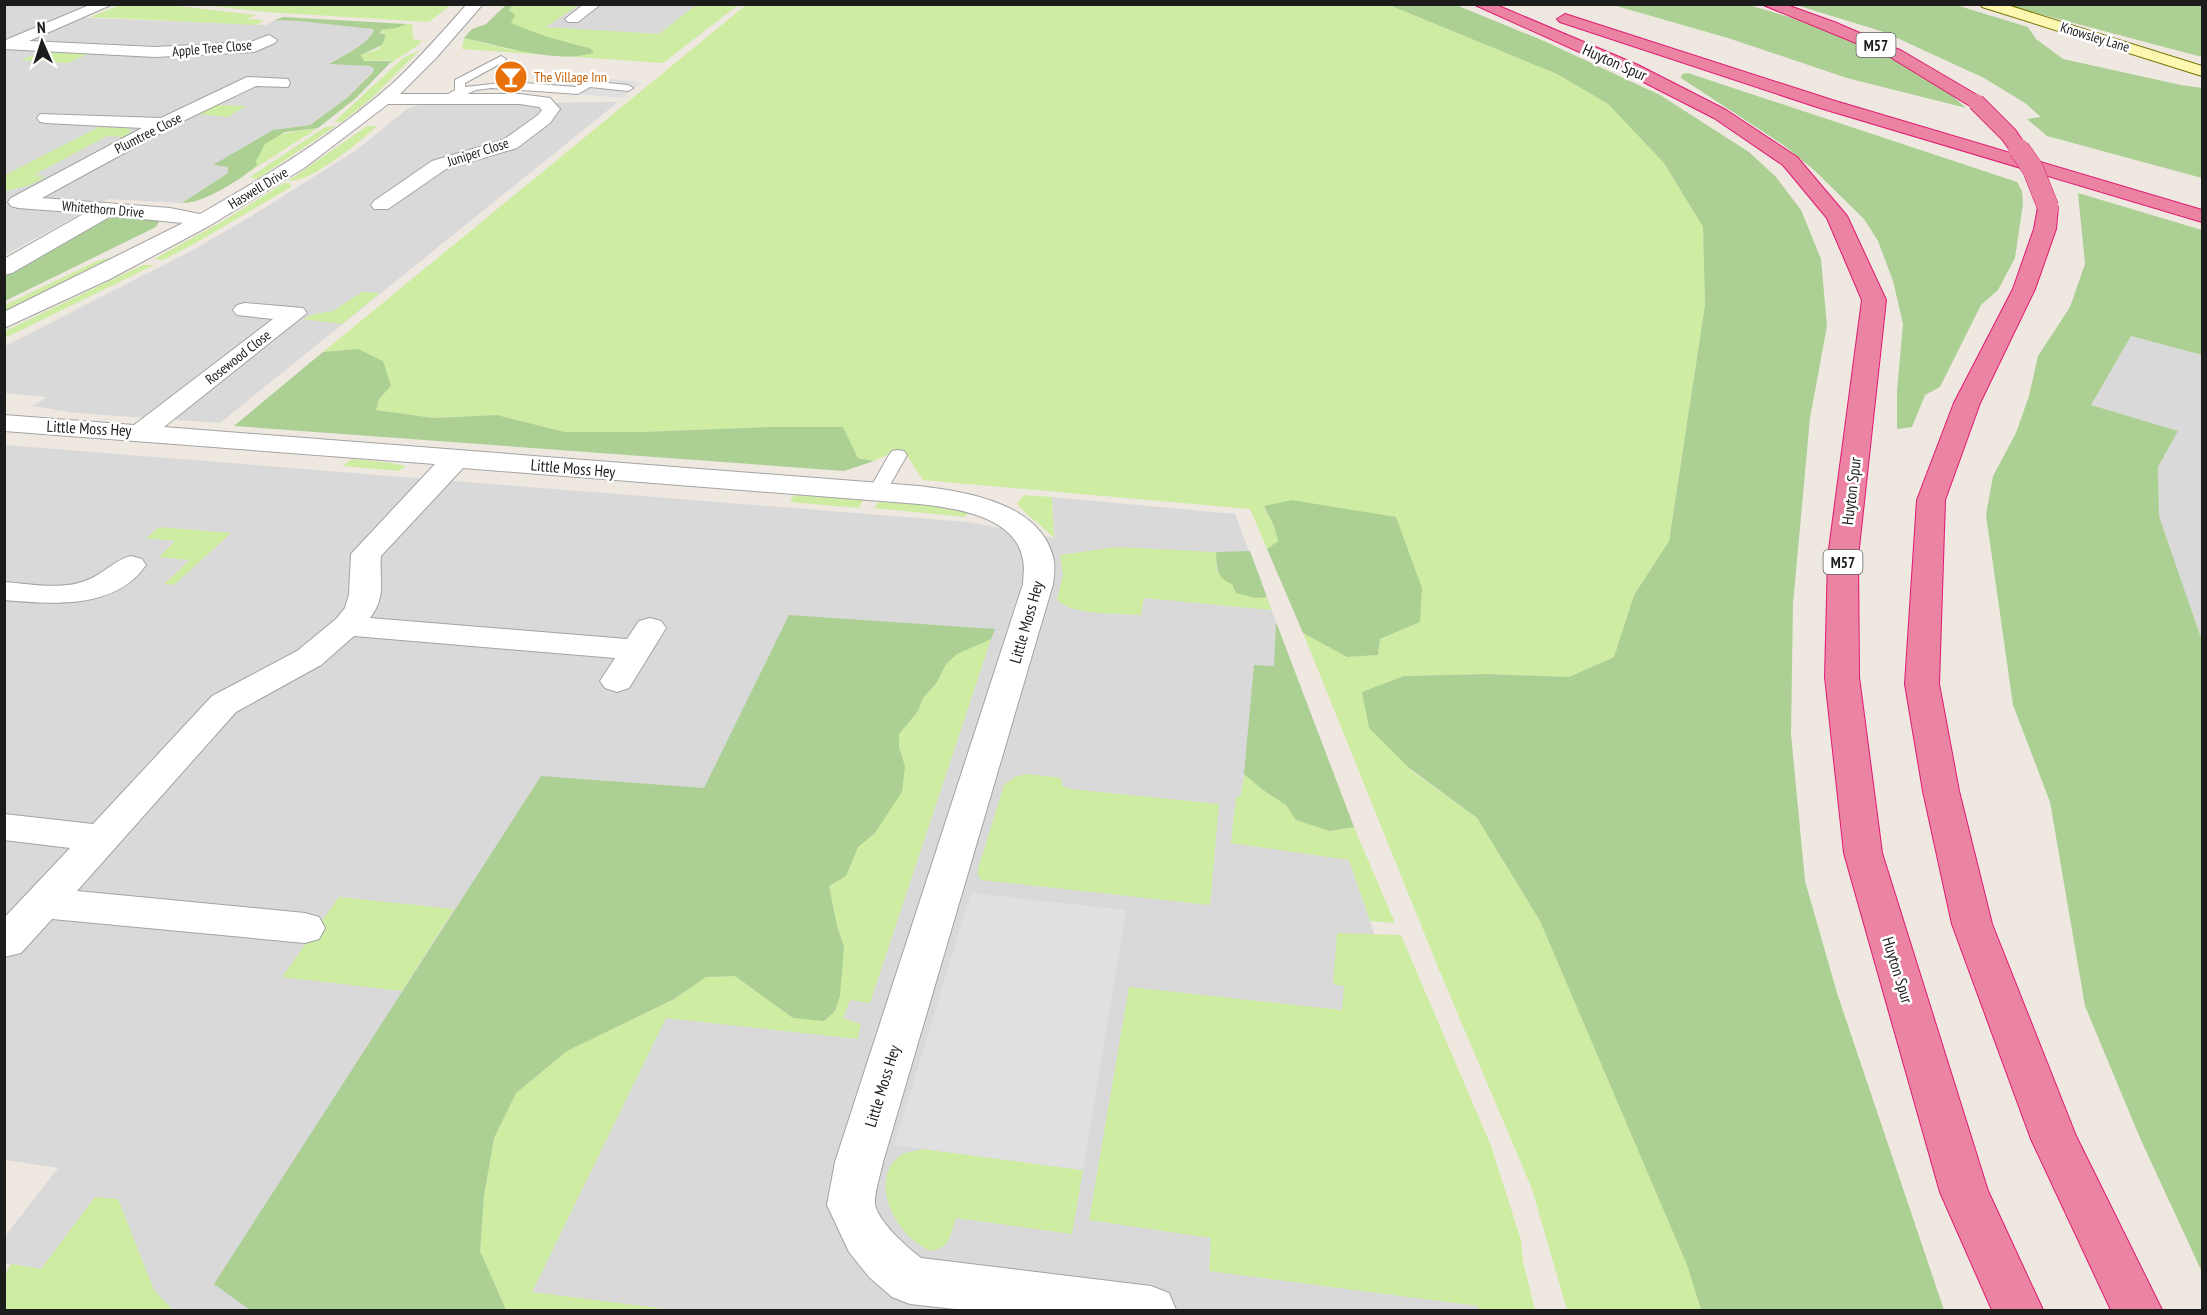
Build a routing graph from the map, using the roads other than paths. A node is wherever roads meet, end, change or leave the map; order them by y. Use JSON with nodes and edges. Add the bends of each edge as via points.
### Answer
{"nodes":[{"id":1,"x":106,"y":4,"type":"edge"},
{"id":2,"x":476,"y":4,"type":"edge"},
{"id":3,"x":594,"y":4,"type":"edge"},
{"id":4,"x":1480,"y":4,"type":"edge"},
{"id":5,"x":1576,"y":4,"type":"edge"},
{"id":6,"x":1768,"y":4,"type":"edge"},
{"id":7,"x":1987,"y":4,"type":"edge"},
{"id":8,"x":1535,"y":8,"type":"edge"},
{"id":9,"x":573,"y":19,"type":"dead end"},
{"id":10,"x":1622,"y":19,"type":"dead end"},
{"id":11,"x":269,"y":40,"type":"dead end"},
{"id":12,"x":6,"y":45,"type":"edge"},
{"id":13,"x":155,"y":52,"type":"junction"},
{"id":14,"x":501,"y":59,"type":"dead end"},
{"id":15,"x":130,"y":64,"type":"dead end"},
{"id":16,"x":2202,"y":71,"type":"edge"},
{"id":17,"x":282,"y":83,"type":"dead end"},
{"id":18,"x":628,"y":88,"type":"dead end"},
{"id":19,"x":578,"y":91,"type":"junction"},
{"id":20,"x":453,"y":94,"type":"junction"},
{"id":21,"x":385,"y":99,"type":"junction"},
{"id":22,"x":544,"y":102,"type":"junction"},
{"id":23,"x":27,"y":121,"type":"dead end"},
{"id":24,"x":164,"y":124,"type":"junction"},
{"id":25,"x":1974,"y":128,"type":"dead end"},
{"id":26,"x":2043,"y":148,"type":"dead end"},
{"id":27,"x":12,"y":201,"type":"edge"},
{"id":28,"x":381,"y":205,"type":"dead end"},
{"id":29,"x":108,"y":209,"type":"junction"},
{"id":30,"x":2202,"y":216,"type":"edge"},
{"id":31,"x":201,"y":221,"type":"junction"},
{"id":32,"x":4,"y":268,"type":"edge"},
{"id":33,"x":245,"y":310,"type":"dead end"},
{"id":34,"x":4,"y":321,"type":"edge"},
{"id":35,"x":6,"y":424,"type":"edge"},
{"id":36,"x":141,"y":432,"type":"junction"},
{"id":37,"x":898,"y":455,"type":"dead end"},
{"id":38,"x":456,"y":459,"type":"junction"},
{"id":39,"x":877,"y":492,"type":"junction"},
{"id":40,"x":131,"y":565,"type":"dead end"},
{"id":41,"x":4,"y":591,"type":"edge"},
{"id":42,"x":347,"y":626,"type":"junction"},
{"id":43,"x":617,"y":681,"type":"dead end"},
{"id":44,"x":4,"y":827,"type":"edge"},
{"id":45,"x":101,"y":838,"type":"junction"},
{"id":46,"x":45,"y":903,"type":"junction"},
{"id":47,"x":305,"y":928,"type":"dead end"},
{"id":48,"x":7,"y":942,"type":"dead end"},
{"id":49,"x":1151,"y":1311,"type":"edge"},
{"id":50,"x":2018,"y":1311,"type":"edge"},
{"id":51,"x":2137,"y":1311,"type":"edge"}],
"edges":[{"from":1,"to":12,"type":"street"},
{"from":2,"to":21,"type":"street","name":"Haswell Drive"},
{"from":3,"to":9,"type":"street"},
{"from":4,"to":50,"type":"highway","name":"Huyton Spur","number":"M57","via":[[1632,69],[1720,114],[1790,161],[1837,216],[1874,300],[1843,558],[1842,677],[1863,853],[1964,1192]]},
{"from":5,"to":10,"type":"highway"},
{"from":6,"to":51,"type":"highway","number":"M57","bridge":true,"via":[[1896,54],[1976,102],[2010,135],[2033,169],[2049,207],[2024,289],[1967,403],[1931,500],[1922,684],[1941,791],[1972,924],[2054,1139]]},
{"from":7,"to":16,"type":"main road","name":"Knowsley Lane"},
{"from":8,"to":30,"type":"highway","via":[[1826,104]]},
{"from":11,"to":13,"type":"street","name":"Apple Tree Close","via":[[254,47]]},
{"from":12,"to":13,"type":"street","name":"Apple Tree Close"},
{"from":13,"to":15,"type":"street","name":"Apple Tree Close"},
{"from":14,"to":20,"type":"lane","via":[[459,82]]},
{"from":17,"to":24,"type":"street","name":"Plumtree Close","via":[[253,81]]},
{"from":18,"to":19,"type":"lane","via":[[588,84]]},
{"from":19,"to":20,"type":"lane","via":[[508,85]]},
{"from":19,"to":22,"type":"lane"},
{"from":20,"to":21,"type":"street"},
{"from":20,"to":22,"type":"street"},
{"from":21,"to":31,"type":"street","name":"Haswell Drive","via":[[322,148]]},
{"from":22,"to":28,"type":"street","name":"Juniper Close","via":[[551,109],[544,119],[510,144],[439,165]]},
{"from":23,"to":24,"type":"street","via":[[46,118]]},
{"from":24,"to":27,"type":"street","name":"Plumtree Close"},
{"from":25,"to":26,"type":"highway"},
{"from":27,"to":29,"type":"street","name":"Whitethorn Drive"},
{"from":29,"to":31,"type":"street","name":"Whitethorn Drive"},
{"from":29,"to":32,"type":"street"},
{"from":31,"to":34,"type":"street","name":"Haswell Drive"},
{"from":33,"to":36,"type":"street","name":"Rosewood Close","via":[[295,313]]},
{"from":35,"to":36,"type":"street","name":"Little Moss Hey"},
{"from":36,"to":38,"type":"street","name":"Little Moss Hey"},
{"from":37,"to":39,"type":"lane"},
{"from":38,"to":39,"type":"street","name":"Little Moss Hey"},
{"from":38,"to":42,"type":"street","via":[[366,554],[365,594],[360,610]]},
{"from":39,"to":49,"type":"street","name":"Little Moss Hey","via":[[947,498],[996,513],[1032,539],[1041,569],[1026,629],[859,1162],[851,1204],[873,1244],[887,1262],[910,1280]]},
{"from":40,"to":41,"type":"street","via":[[108,584],[77,595]]},
{"from":42,"to":43,"type":"street","via":[[644,639]]},
{"from":42,"to":45,"type":"street","via":[[309,658],[224,704]]},
{"from":44,"to":45,"type":"street"},
{"from":45,"to":46,"type":"street"},
{"from":46,"to":47,"type":"street"},
{"from":46,"to":48,"type":"street"}]}
